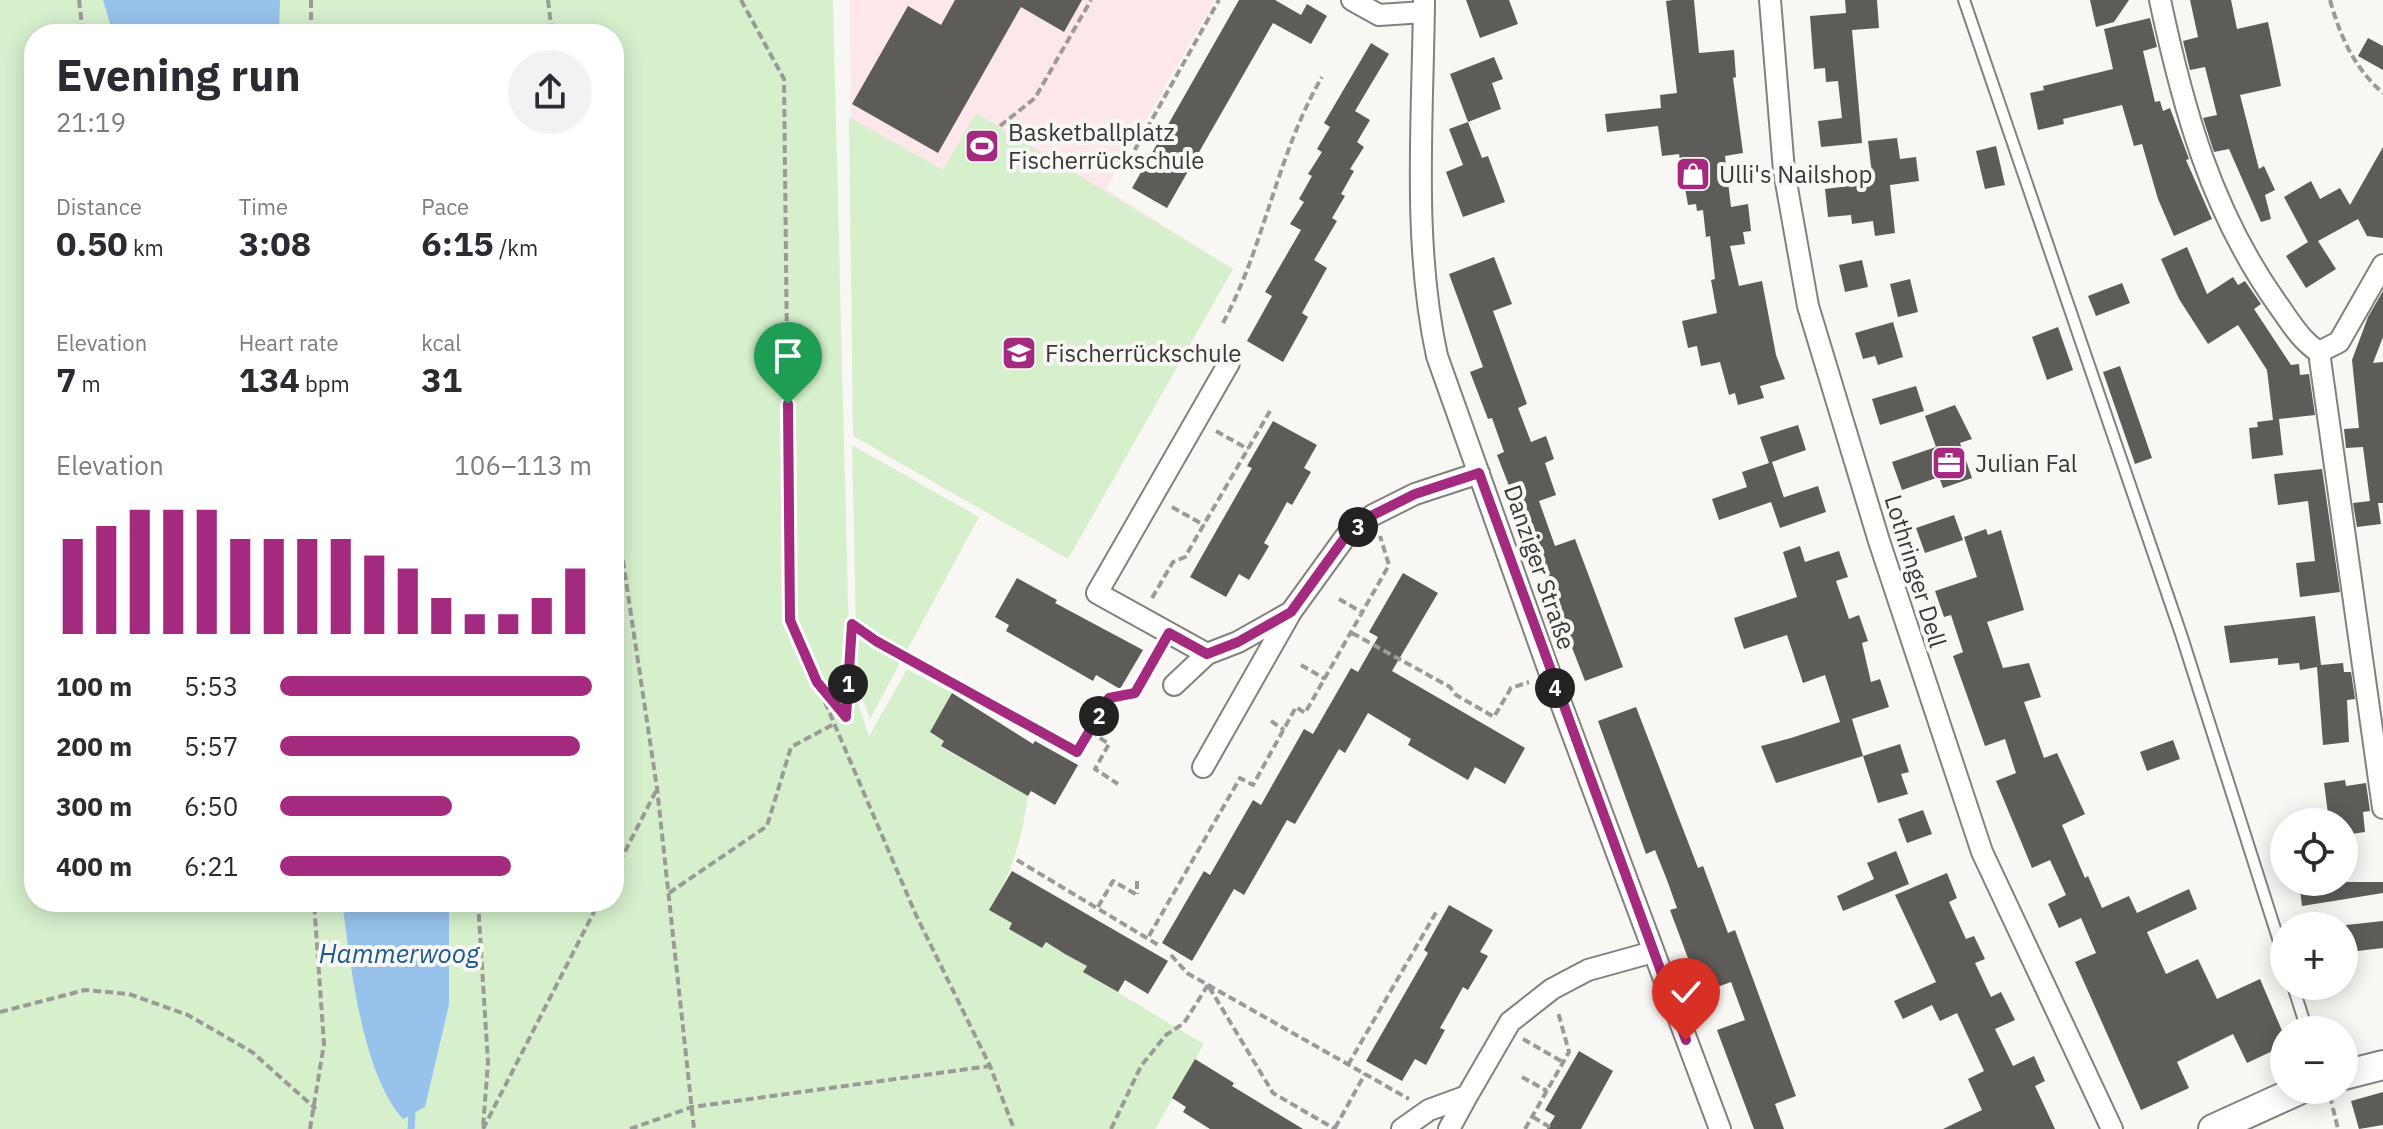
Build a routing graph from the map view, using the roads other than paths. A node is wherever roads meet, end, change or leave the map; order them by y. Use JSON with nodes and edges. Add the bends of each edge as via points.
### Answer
{"nodes":[{"id":1,"x":1352,"y":0,"type":"edge"},
{"id":2,"x":1770,"y":0,"type":"edge"},
{"id":3,"x":1964,"y":0,"type":"edge"},
{"id":4,"x":2160,"y":0,"type":"edge"},
{"id":5,"x":1424,"y":6,"type":"edge"},
{"id":6,"x":2383,"y":265,"type":"edge"},
{"id":7,"x":2319,"y":352,"type":"junction"},
{"id":8,"x":1229,"y":363,"type":"dead end"},
{"id":9,"x":1479,"y":473,"type":"junction"},
{"id":10,"x":1291,"y":612,"type":"junction"},
{"id":11,"x":1207,"y":654,"type":"junction"},
{"id":12,"x":1174,"y":685,"type":"dead end"},
{"id":13,"x":1203,"y":767,"type":"dead end"},
{"id":14,"x":2383,"y":808,"type":"edge"},
{"id":15,"x":2270,"y":913,"type":"edge"},
{"id":16,"x":1653,"y":952,"type":"junction"},
{"id":17,"x":2383,"y":1065,"type":"edge"},
{"id":18,"x":2358,"y":1071,"type":"edge"},
{"id":19,"x":1467,"y":1096,"type":"junction"},
{"id":20,"x":2270,"y":1103,"type":"edge"},
{"id":21,"x":1402,"y":1129,"type":"edge"},
{"id":22,"x":1449,"y":1129,"type":"edge"},
{"id":23,"x":1720,"y":1129,"type":"edge"},
{"id":24,"x":2112,"y":1129,"type":"edge"},
{"id":25,"x":2213,"y":1129,"type":"edge"}],
"edges":[{"from":1,"to":5,"type":"street","via":[[1379,15]]},
{"from":2,"to":24,"type":"street","name":"Lothringer Dell","via":[[1784,171],[1806,291],[1852,453],[1982,852]]},
{"from":3,"to":15,"type":"lane","via":[[2181,634]]},
{"from":4,"to":7,"type":"street","via":[[2180,92],[2214,194],[2254,270],[2306,343]]},
{"from":5,"to":9,"type":"street","name":"Danziger Straße","via":[[1427,307],[1452,404]]},
{"from":6,"to":7,"type":"street","via":[[2339,342]]},
{"from":7,"to":14,"type":"street"},
{"from":8,"to":11,"type":"street","via":[[1097,593]]},
{"from":9,"to":10,"type":"street","via":[[1415,494],[1373,515],[1346,536]]},
{"from":9,"to":16,"type":"street","name":"Danziger Straße"},
{"from":10,"to":11,"type":"street"},
{"from":10,"to":13,"type":"street"},
{"from":11,"to":12,"type":"street"},
{"from":16,"to":19,"type":"street","via":[[1588,970],[1552,989],[1510,1022]]},
{"from":16,"to":23,"type":"street","name":"Danziger Straße"},
{"from":17,"to":18,"type":"street"},
{"from":19,"to":21,"type":"street","via":[[1429,1110]]},
{"from":19,"to":22,"type":"street"},
{"from":20,"to":25,"type":"street"}]}
